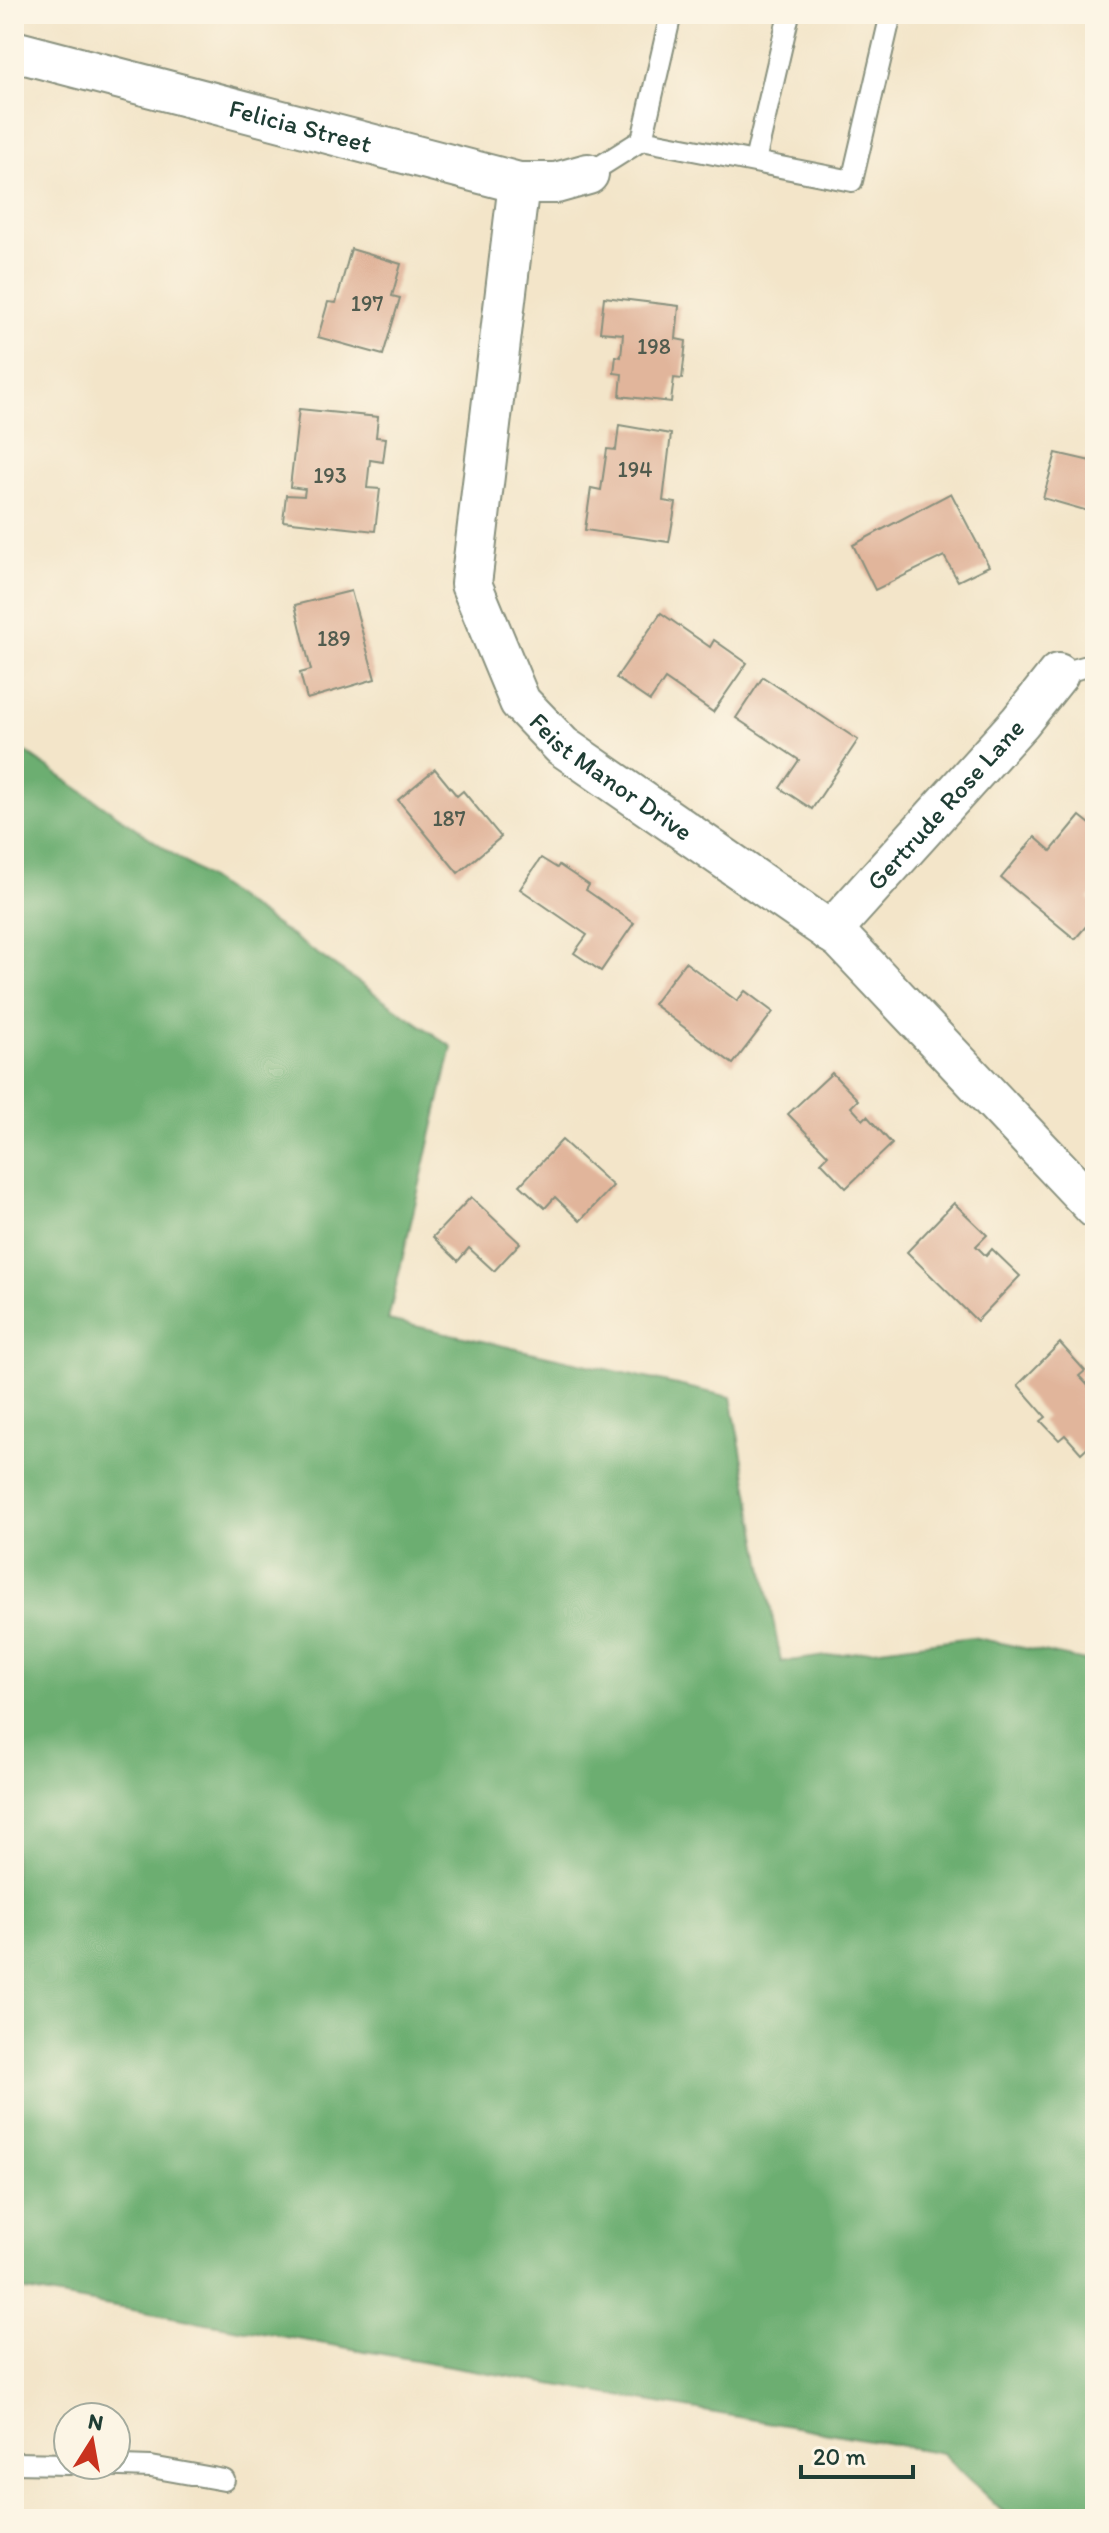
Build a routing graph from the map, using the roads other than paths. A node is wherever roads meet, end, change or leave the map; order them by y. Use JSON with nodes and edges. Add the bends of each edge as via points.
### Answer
{"nodes":[{"id":1,"x":671,"y":14,"type":"edge"},
{"id":2,"x":789,"y":14,"type":"edge"},
{"id":3,"x":891,"y":14,"type":"edge"},
{"id":4,"x":14,"y":51,"type":"edge"},
{"id":5,"x":642,"y":140,"type":"junction"},
{"id":6,"x":755,"y":161,"type":"junction"},
{"id":7,"x":588,"y":174,"type":"joint"},
{"id":8,"x":519,"y":183,"type":"junction"},
{"id":9,"x":1077,"y":669,"type":"edge"},
{"id":10,"x":830,"y":932,"type":"junction"},
{"id":11,"x":1095,"y":1208,"type":"edge"},
{"id":12,"x":14,"y":2463,"type":"edge"},
{"id":13,"x":52,"y":2464,"type":"edge"},
{"id":14,"x":132,"y":2466,"type":"edge"},
{"id":15,"x":224,"y":2480,"type":"dead end"}],
"edges":[{"from":1,"to":5,"type":"lane"},
{"from":2,"to":6,"type":"lane"},
{"from":3,"to":6,"type":"lane","via":[[852,181]]},
{"from":4,"to":8,"type":"street","name":"Felicia Street"},
{"from":5,"to":6,"type":"lane"},
{"from":5,"to":7,"type":"lane"},
{"from":7,"to":8,"type":"street","name":"Felicia Street","via":[[556,183]]},
{"from":8,"to":10,"type":"street","name":"Feist Manor Drive","via":[[471,584],[520,702],[562,746]]},
{"from":9,"to":10,"type":"street","name":"Gertrude Rose Lane","via":[[1020,722]]},
{"from":10,"to":11,"type":"street","name":"Feist Manor Drive"},
{"from":12,"to":13,"type":"lane"},
{"from":14,"to":15,"type":"lane"}]}
